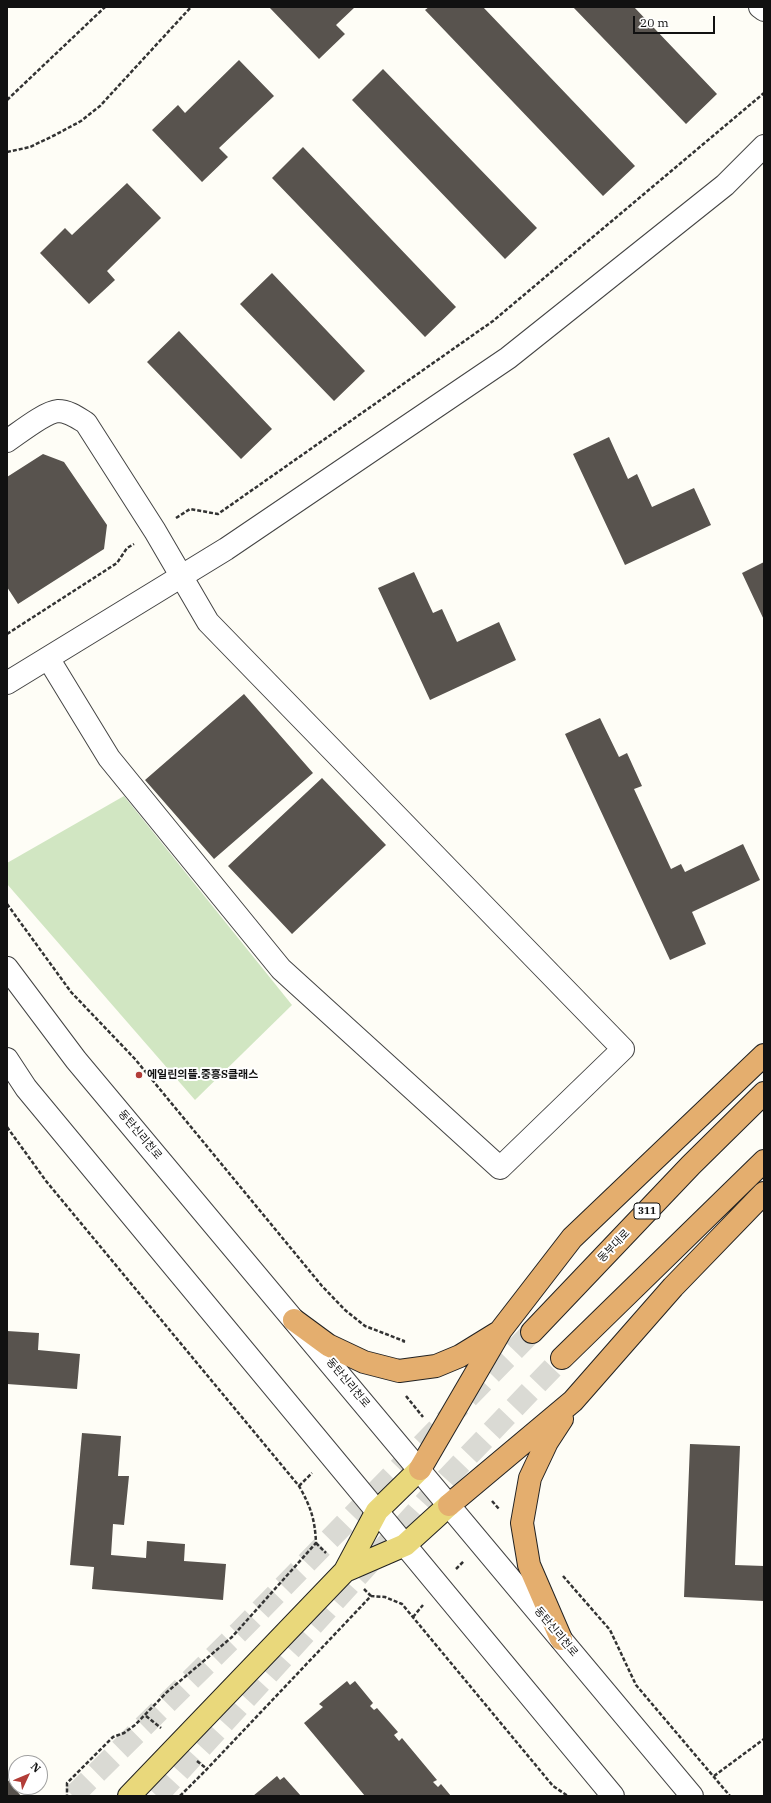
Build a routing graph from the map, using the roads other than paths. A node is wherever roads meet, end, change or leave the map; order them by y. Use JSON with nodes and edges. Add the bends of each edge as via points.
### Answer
{"nodes":[{"id":1,"x":760,"y":7,"type":"edge"},
{"id":2,"x":764,"y":10,"type":"edge"},
{"id":3,"x":764,"y":146,"type":"edge"},
{"id":4,"x":7,"y":441,"type":"edge"},
{"id":5,"x":182,"y":577,"type":"junction"},
{"id":6,"x":48,"y":658,"type":"junction"},
{"id":7,"x":7,"y":683,"type":"edge"},
{"id":8,"x":7,"y":968,"type":"edge"},
{"id":9,"x":764,"y":1055,"type":"edge"},
{"id":10,"x":7,"y":1059,"type":"edge"},
{"id":11,"x":764,"y":1093,"type":"edge"},
{"id":12,"x":764,"y":1161,"type":"edge"},
{"id":13,"x":764,"y":1193,"type":"edge"},
{"id":14,"x":294,"y":1320,"type":"junction"},
{"id":15,"x":501,"y":1330,"type":"junction"},
{"id":16,"x":532,"y":1332,"type":"tunnel mouth"},
{"id":17,"x":562,"y":1358,"type":"tunnel mouth"},
{"id":18,"x":573,"y":1401,"type":"junction"},
{"id":19,"x":420,"y":1469,"type":"junction"},
{"id":20,"x":449,"y":1505,"type":"junction"},
{"id":21,"x":377,"y":1511,"type":"junction"},
{"id":22,"x":405,"y":1545,"type":"junction"},
{"id":23,"x":345,"y":1571,"type":"junction"},
{"id":24,"x":561,"y":1639,"type":"junction"},
{"id":25,"x":129,"y":1796,"type":"edge"},
{"id":26,"x":613,"y":1796,"type":"edge"},
{"id":27,"x":692,"y":1796,"type":"edge"}],
"edges":[{"from":1,"to":2,"type":"street"},
{"from":3,"to":5,"type":"street","via":[[725,185],[508,358]]},
{"from":4,"to":5,"type":"street","via":[[46,415],[58,411],[73,414],[86,424]]},
{"from":5,"to":6,"type":"street"},
{"from":5,"to":6,"type":"street","via":[[208,622],[623,1050],[500,1168],[281,969],[109,758]]},
{"from":6,"to":7,"type":"street"},
{"from":8,"to":14,"type":"street","name":"동탄신리천로","via":[[76,1060]]},
{"from":9,"to":15,"type":"highway","via":[[572,1238]]},
{"from":10,"to":21,"type":"street","via":[[26,1088]]},
{"from":11,"to":16,"type":"highway","name":"동부대로","number":"311","via":[[691,1165]]},
{"from":12,"to":17,"type":"highway"},
{"from":13,"to":18,"type":"highway","via":[[673,1287]]},
{"from":14,"to":15,"type":"highway","via":[[328,1345],[364,1362],[399,1371],[436,1366],[460,1356]]},
{"from":14,"to":19,"type":"street","name":"동탄신리천로"},
{"from":15,"to":19,"type":"highway"},
{"from":18,"to":20,"type":"highway"},
{"from":18,"to":24,"type":"highway","via":[[547,1442],[530,1478],[522,1523],[529,1565]]},
{"from":19,"to":20,"type":"street","name":"동탄신리천로"},
{"from":19,"to":21,"type":"main road"},
{"from":20,"to":22,"type":"main road"},
{"from":20,"to":24,"type":"street","name":"동탄신리천로"},
{"from":21,"to":22,"type":"street"},
{"from":21,"to":23,"type":"main road"},
{"from":22,"to":23,"type":"main road"},
{"from":22,"to":26,"type":"street"},
{"from":23,"to":25,"type":"main road"},
{"from":24,"to":27,"type":"street","name":"동탄신리천로"}]}
